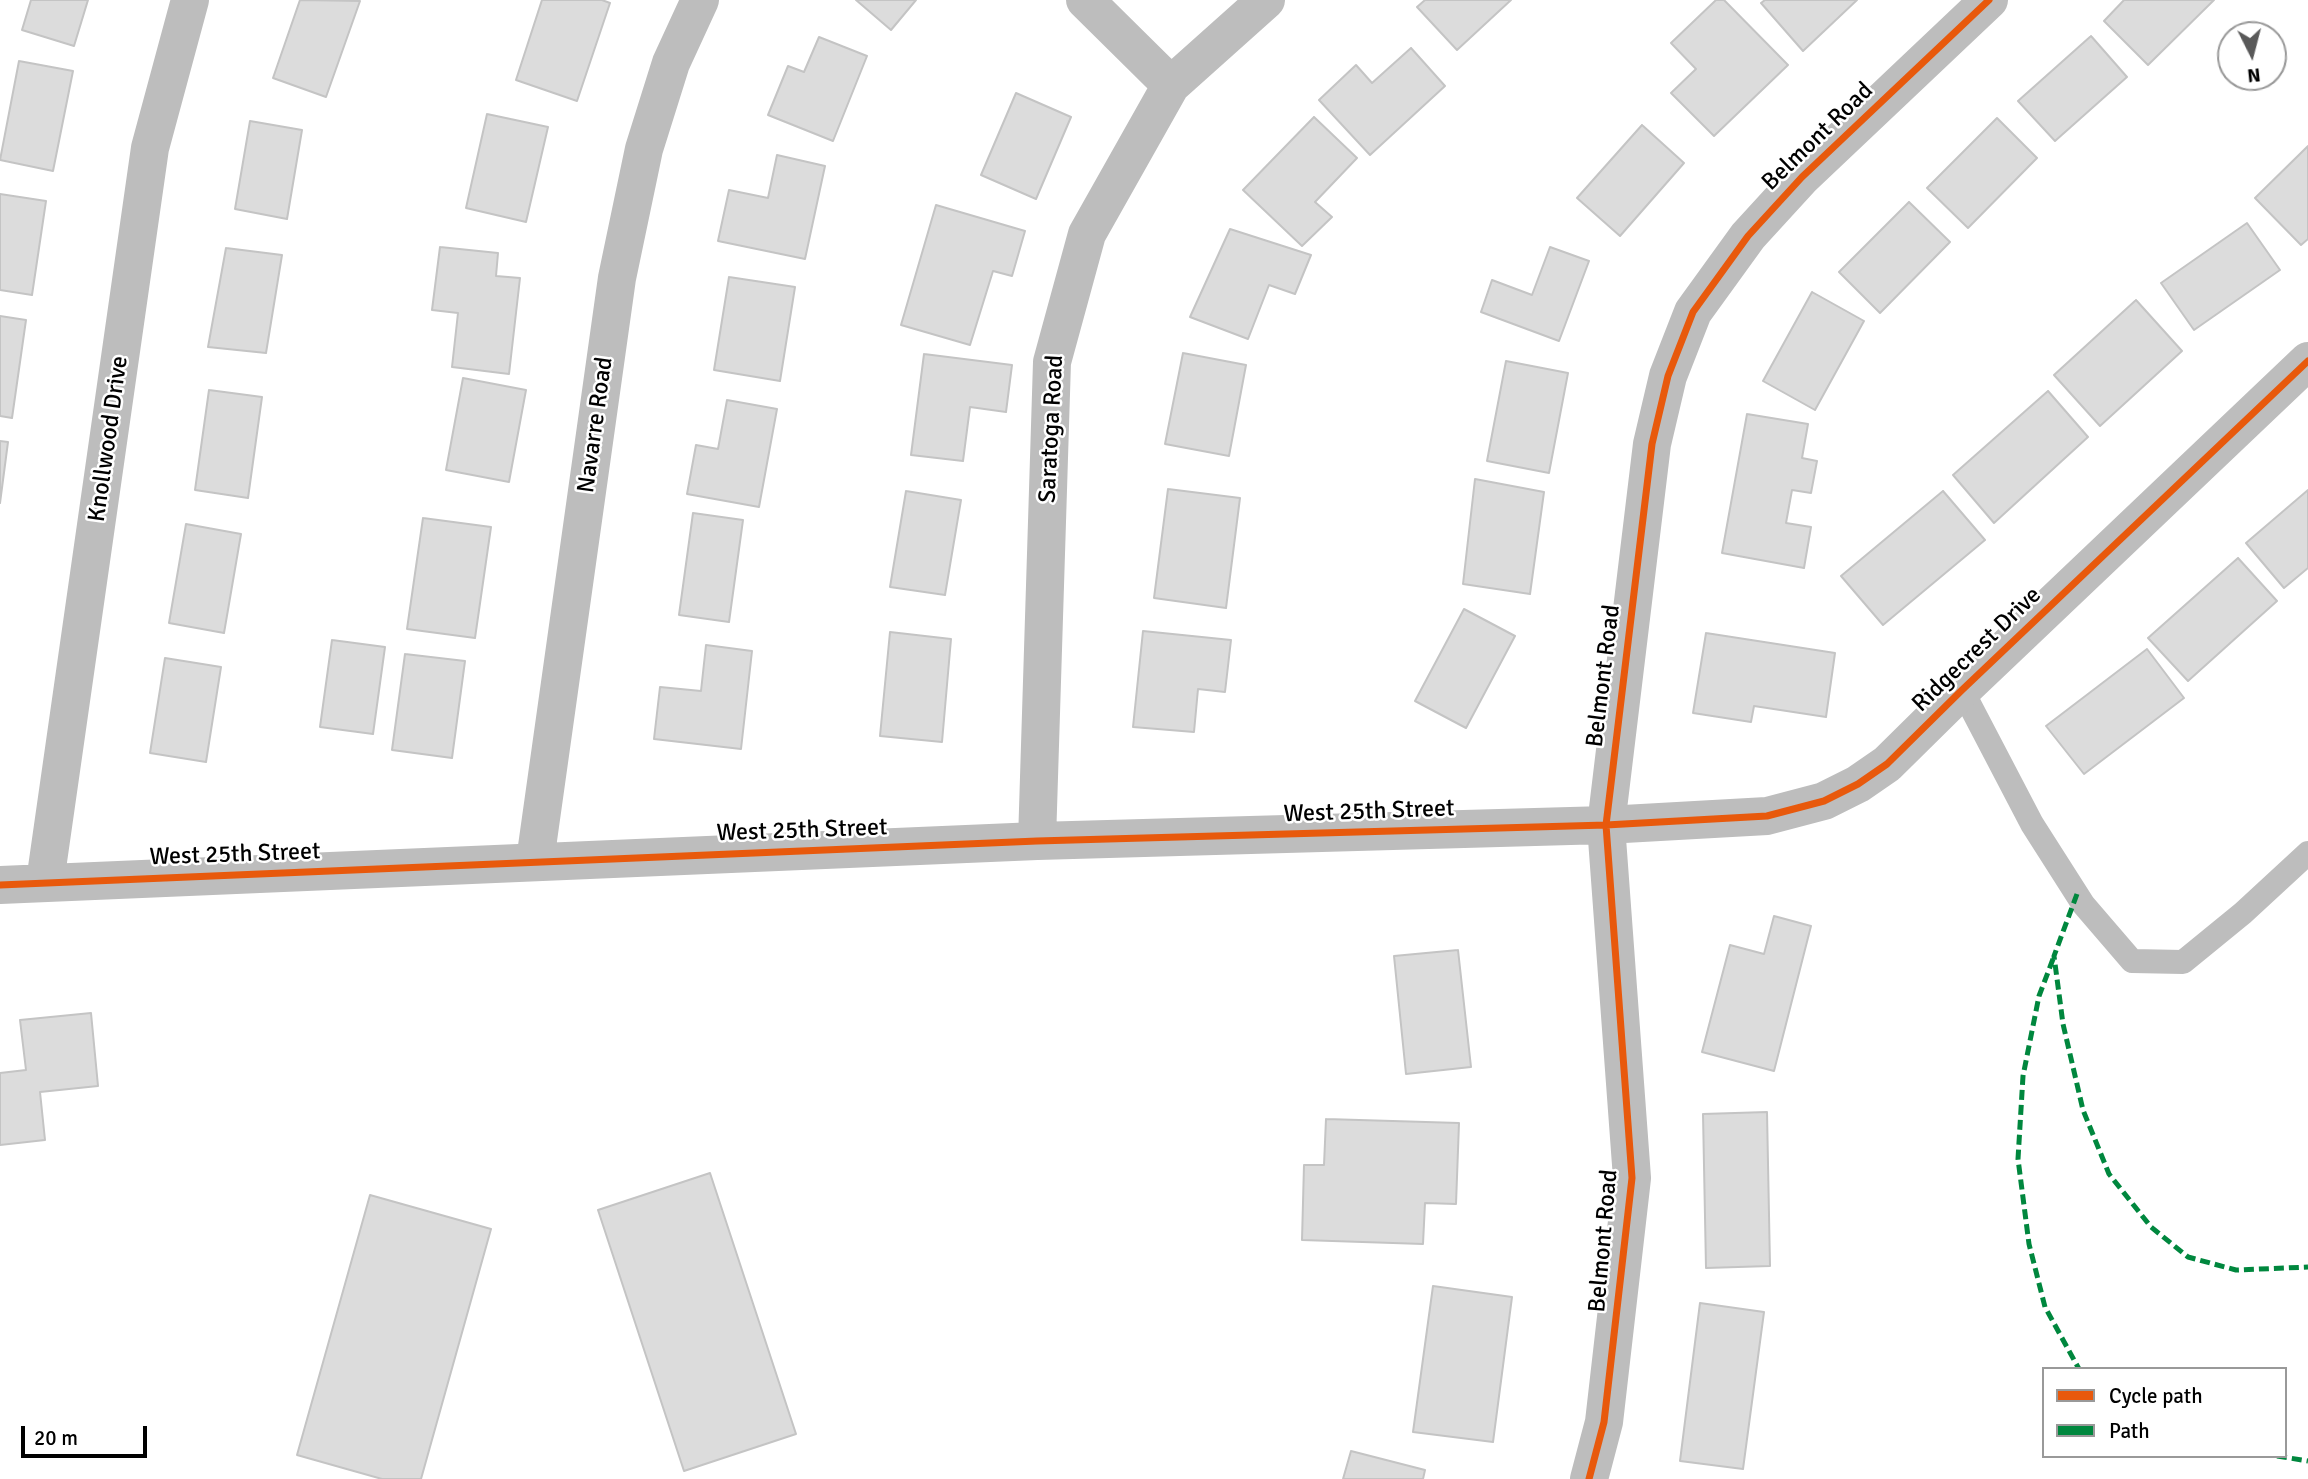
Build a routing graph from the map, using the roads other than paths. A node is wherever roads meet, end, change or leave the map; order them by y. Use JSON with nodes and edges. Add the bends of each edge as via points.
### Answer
{"nodes":[{"id":1,"x":190,"y":0,"type":"edge"},
{"id":2,"x":700,"y":0,"type":"edge"},
{"id":3,"x":1084,"y":0,"type":"edge"},
{"id":4,"x":1266,"y":0,"type":"edge"},
{"id":5,"x":1989,"y":0,"type":"edge"},
{"id":6,"x":1171,"y":86,"type":"junction"},
{"id":7,"x":2308,"y":361,"type":"edge"},
{"id":8,"x":1962,"y":690,"type":"junction"},
{"id":9,"x":1605,"y":825,"type":"junction"},
{"id":10,"x":1037,"y":841,"type":"junction"},
{"id":11,"x":2308,"y":853,"type":"edge"},
{"id":12,"x":535,"y":861,"type":"junction"},
{"id":13,"x":45,"y":882,"type":"junction"},
{"id":14,"x":0,"y":885,"type":"edge"},
{"id":15,"x":1589,"y":1479,"type":"edge"}],
"edges":[{"from":1,"to":13,"type":"street","name":"Knollwood Drive","via":[[150,148]]},
{"from":2,"to":12,"type":"street","name":"Navarre Road","via":[[671,63],[644,149],[617,278]]},
{"from":3,"to":6,"type":"street"},
{"from":4,"to":6,"type":"street","name":"Saratoga Road"},
{"from":5,"to":9,"type":"street","name":"Belmont Road","via":[[1802,177],[1748,236],[1693,312],[1668,376],[1652,444]]},
{"from":6,"to":10,"type":"street","name":"Saratoga Road","via":[[1087,234],[1052,362]]},
{"from":7,"to":8,"type":"street","name":"Ridgecrest Drive"},
{"from":8,"to":9,"type":"street","name":"Ridgecrest Drive","via":[[1887,764],[1824,801],[1767,816]]},
{"from":8,"to":11,"type":"lane","via":[[2032,824],[2083,904],[2132,961],[2183,962]]},
{"from":9,"to":10,"type":"street","name":"West 25th Street"},
{"from":9,"to":15,"type":"street","name":"Belmont Road","via":[[1632,1178],[1604,1422]]},
{"from":10,"to":12,"type":"street","name":"West 25th Street"},
{"from":12,"to":13,"type":"street","name":"West 25th Street"},
{"from":13,"to":14,"type":"street","name":"West 25th Street"}]}
